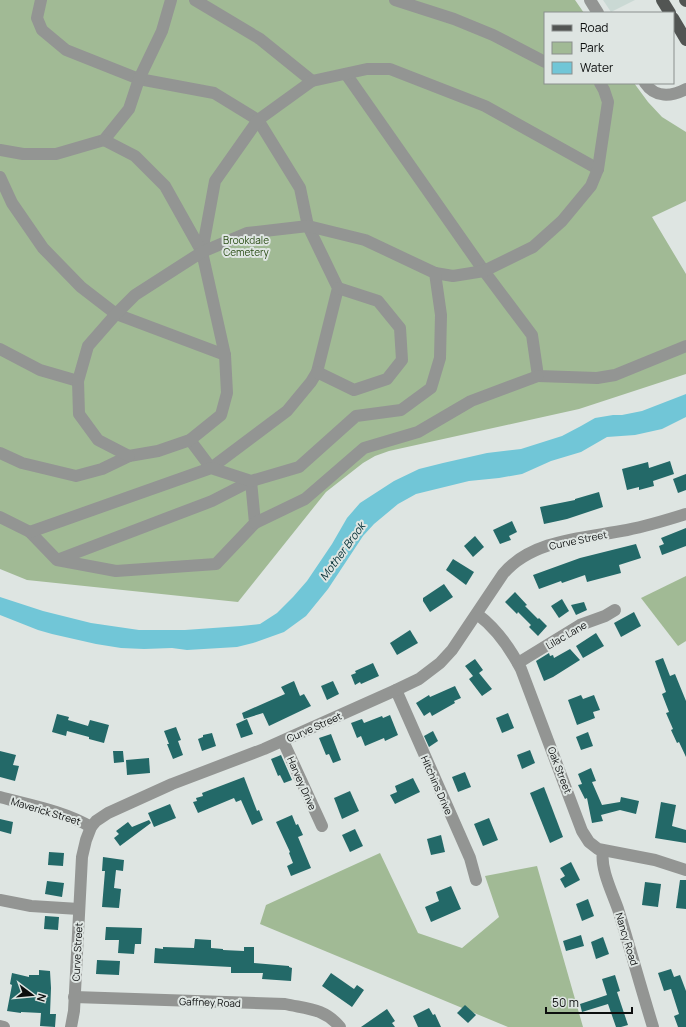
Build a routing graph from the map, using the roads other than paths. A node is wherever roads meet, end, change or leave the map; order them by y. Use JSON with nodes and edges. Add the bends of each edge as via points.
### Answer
{"nodes":[{"id":1,"x":41,"y":0,"type":"edge"},
{"id":2,"x":171,"y":0,"type":"edge"},
{"id":3,"x":195,"y":0,"type":"edge"},
{"id":4,"x":395,"y":0,"type":"edge"},
{"id":5,"x":590,"y":0,"type":"edge"},
{"id":6,"x":662,"y":0,"type":"edge"},
{"id":7,"x":597,"y":12,"type":"edge"},
{"id":8,"x":669,"y":12,"type":"edge"},
{"id":9,"x":674,"y":20,"type":"edge"},
{"id":10,"x":686,"y":40,"type":"edge"},
{"id":11,"x":544,"y":61,"type":"edge"},
{"id":12,"x":346,"y":74,"type":"junction"},
{"id":13,"x":139,"y":79,"type":"junction"},
{"id":14,"x":312,"y":81,"type":"junction"},
{"id":15,"x":601,"y":84,"type":"edge"},
{"id":16,"x":646,"y":84,"type":"edge"},
{"id":17,"x":686,"y":89,"type":"edge"},
{"id":18,"x":258,"y":120,"type":"junction"},
{"id":19,"x":104,"y":140,"type":"junction"},
{"id":20,"x":0,"y":150,"type":"edge"},
{"id":21,"x":598,"y":169,"type":"junction"},
{"id":22,"x":0,"y":177,"type":"edge"},
{"id":23,"x":308,"y":226,"type":"junction"},
{"id":24,"x":202,"y":252,"type":"junction"},
{"id":25,"x":484,"y":271,"type":"junction"},
{"id":26,"x":435,"y":273,"type":"junction"},
{"id":27,"x":338,"y":288,"type":"junction"},
{"id":28,"x":116,"y":314,"type":"junction"},
{"id":29,"x":686,"y":346,"type":"edge"},
{"id":30,"x":0,"y":349,"type":"edge"},
{"id":31,"x":225,"y":355,"type":"junction"},
{"id":32,"x":317,"y":372,"type":"junction"},
{"id":33,"x":538,"y":376,"type":"junction"},
{"id":34,"x":78,"y":381,"type":"junction"},
{"id":35,"x":190,"y":440,"type":"junction"},
{"id":36,"x":0,"y":453,"type":"edge"},
{"id":37,"x":129,"y":456,"type":"junction"},
{"id":38,"x":211,"y":468,"type":"junction"},
{"id":39,"x":251,"y":481,"type":"junction"},
{"id":40,"x":686,"y":514,"type":"edge"},
{"id":41,"x":0,"y":517,"type":"edge"},
{"id":42,"x":255,"y":523,"type":"junction"},
{"id":43,"x":30,"y":532,"type":"junction"},
{"id":44,"x":57,"y":560,"type":"junction"},
{"id":45,"x":615,"y":610,"type":"dead end"},
{"id":46,"x":476,"y":614,"type":"junction"},
{"id":47,"x":518,"y":663,"type":"junction"},
{"id":48,"x":396,"y":690,"type":"junction"},
{"id":49,"x":283,"y":740,"type":"junction"},
{"id":50,"x":0,"y":797,"type":"edge"},
{"id":51,"x":322,"y":826,"type":"dead end"},
{"id":52,"x":91,"y":827,"type":"junction"},
{"id":53,"x":603,"y":851,"type":"junction"},
{"id":54,"x":686,"y":870,"type":"edge"},
{"id":55,"x":476,"y":880,"type":"dead end"},
{"id":56,"x":0,"y":900,"type":"edge"},
{"id":57,"x":79,"y":909,"type":"junction"},
{"id":58,"x":74,"y":997,"type":"junction"},
{"id":59,"x":0,"y":1026,"type":"edge"},
{"id":60,"x":4,"y":1027,"type":"edge"},
{"id":61,"x":71,"y":1027,"type":"edge"},
{"id":62,"x":340,"y":1027,"type":"edge"},
{"id":63,"x":653,"y":1027,"type":"edge"}],
"edges":[{"from":1,"to":13,"type":"street","via":[[36,18],[42,30],[66,50]]},
{"from":2,"to":13,"type":"street","via":[[162,31]]},
{"from":3,"to":14,"type":"street","via":[[260,39]]},
{"from":4,"to":11,"type":"street","via":[[454,18]]},
{"from":5,"to":7,"type":"street"},
{"from":6,"to":8,"type":"main road"},
{"from":9,"to":10,"type":"main road"},
{"from":12,"to":14,"type":"street"},
{"from":12,"to":21,"type":"street","via":[[366,69],[390,69],[485,106]]},
{"from":12,"to":25,"type":"street"},
{"from":13,"to":18,"type":"street","via":[[214,93]]},
{"from":13,"to":19,"type":"street","via":[[129,109]]},
{"from":14,"to":18,"type":"street"},
{"from":15,"to":21,"type":"street","via":[[608,102]]},
{"from":16,"to":17,"type":"street","via":[[654,92],[663,95],[672,95]]},
{"from":18,"to":23,"type":"street","via":[[300,188]]},
{"from":18,"to":24,"type":"street","via":[[215,181]]},
{"from":19,"to":20,"type":"street","via":[[56,154],[23,154]]},
{"from":19,"to":24,"type":"street","via":[[135,156],[165,186]]},
{"from":21,"to":25,"type":"street","via":[[591,186],[562,221],[533,246]]},
{"from":22,"to":28,"type":"street","via":[[12,203],[43,248],[82,287]]},
{"from":23,"to":24,"type":"street","via":[[247,233]]},
{"from":23,"to":26,"type":"street","via":[[365,240]]},
{"from":23,"to":27,"type":"street"},
{"from":24,"to":28,"type":"street","via":[[135,294]]},
{"from":24,"to":31,"type":"street"},
{"from":25,"to":26,"type":"street","via":[[453,276]]},
{"from":25,"to":33,"type":"street","via":[[532,335]]},
{"from":26,"to":39,"type":"street","via":[[441,330],[440,358],[431,388],[401,410],[356,416],[299,467]]},
{"from":27,"to":32,"type":"street"},
{"from":27,"to":32,"type":"street","via":[[378,301],[400,328],[402,360],[387,379],[354,390]]},
{"from":28,"to":31,"type":"street"},
{"from":28,"to":34,"type":"street","via":[[88,346]]},
{"from":29,"to":33,"type":"street","via":[[615,375],[597,378]]},
{"from":30,"to":34,"type":"street","via":[[40,370]]},
{"from":31,"to":35,"type":"street","via":[[227,393],[221,415]]},
{"from":32,"to":38,"type":"street","via":[[287,411]]},
{"from":33,"to":42,"type":"street","via":[[471,402],[418,432],[364,448],[305,498]]},
{"from":34,"to":37,"type":"street","via":[[79,414],[98,440]]},
{"from":35,"to":37,"type":"street","via":[[158,451]]},
{"from":35,"to":38,"type":"street"},
{"from":36,"to":37,"type":"street","via":[[22,463],[76,476],[102,469]]},
{"from":38,"to":39,"type":"street"},
{"from":38,"to":43,"type":"street"},
{"from":39,"to":42,"type":"street"},
{"from":39,"to":44,"type":"street","via":[[212,501]]},
{"from":40,"to":46,"type":"street","name":"Curve Street","via":[[644,527],[566,541],[525,555],[508,568]]},
{"from":41,"to":43,"type":"street"},
{"from":42,"to":44,"type":"street","via":[[216,564],[116,571]]},
{"from":43,"to":44,"type":"street"},
{"from":45,"to":47,"type":"street","name":"Lilac Lane","via":[[580,625]]},
{"from":46,"to":47,"type":"street","name":"Oak Street","via":[[493,628]]},
{"from":46,"to":48,"type":"street","name":"Curve Street","via":[[440,663],[419,679]]},
{"from":47,"to":53,"type":"street","name":"Oak Street","via":[[582,830],[589,842]]},
{"from":48,"to":49,"type":"street","name":"Curve Street"},
{"from":48,"to":55,"type":"street","name":"Hitchins Drive","via":[[470,858]]},
{"from":49,"to":51,"type":"street","name":"Harvey Drive"},
{"from":49,"to":52,"type":"street","name":"Curve Street","via":[[172,784],[108,813]]},
{"from":50,"to":52,"type":"street","name":"Maverick Street","via":[[80,820]]},
{"from":52,"to":57,"type":"street","name":"Curve Street","via":[[83,853]]},
{"from":53,"to":54,"type":"street","name":"Oak Street","via":[[655,860]]},
{"from":53,"to":63,"type":"street","name":"Nancy Road","via":[[603,867]]},
{"from":56,"to":57,"type":"street","via":[[31,906]]},
{"from":57,"to":58,"type":"street","name":"Curve Street"},
{"from":58,"to":61,"type":"street","name":"Curve Street"},
{"from":58,"to":62,"type":"street","name":"Gaffney Road","via":[[285,1004],[316,1010],[333,1019]]},
{"from":59,"to":60,"type":"street"}]}
